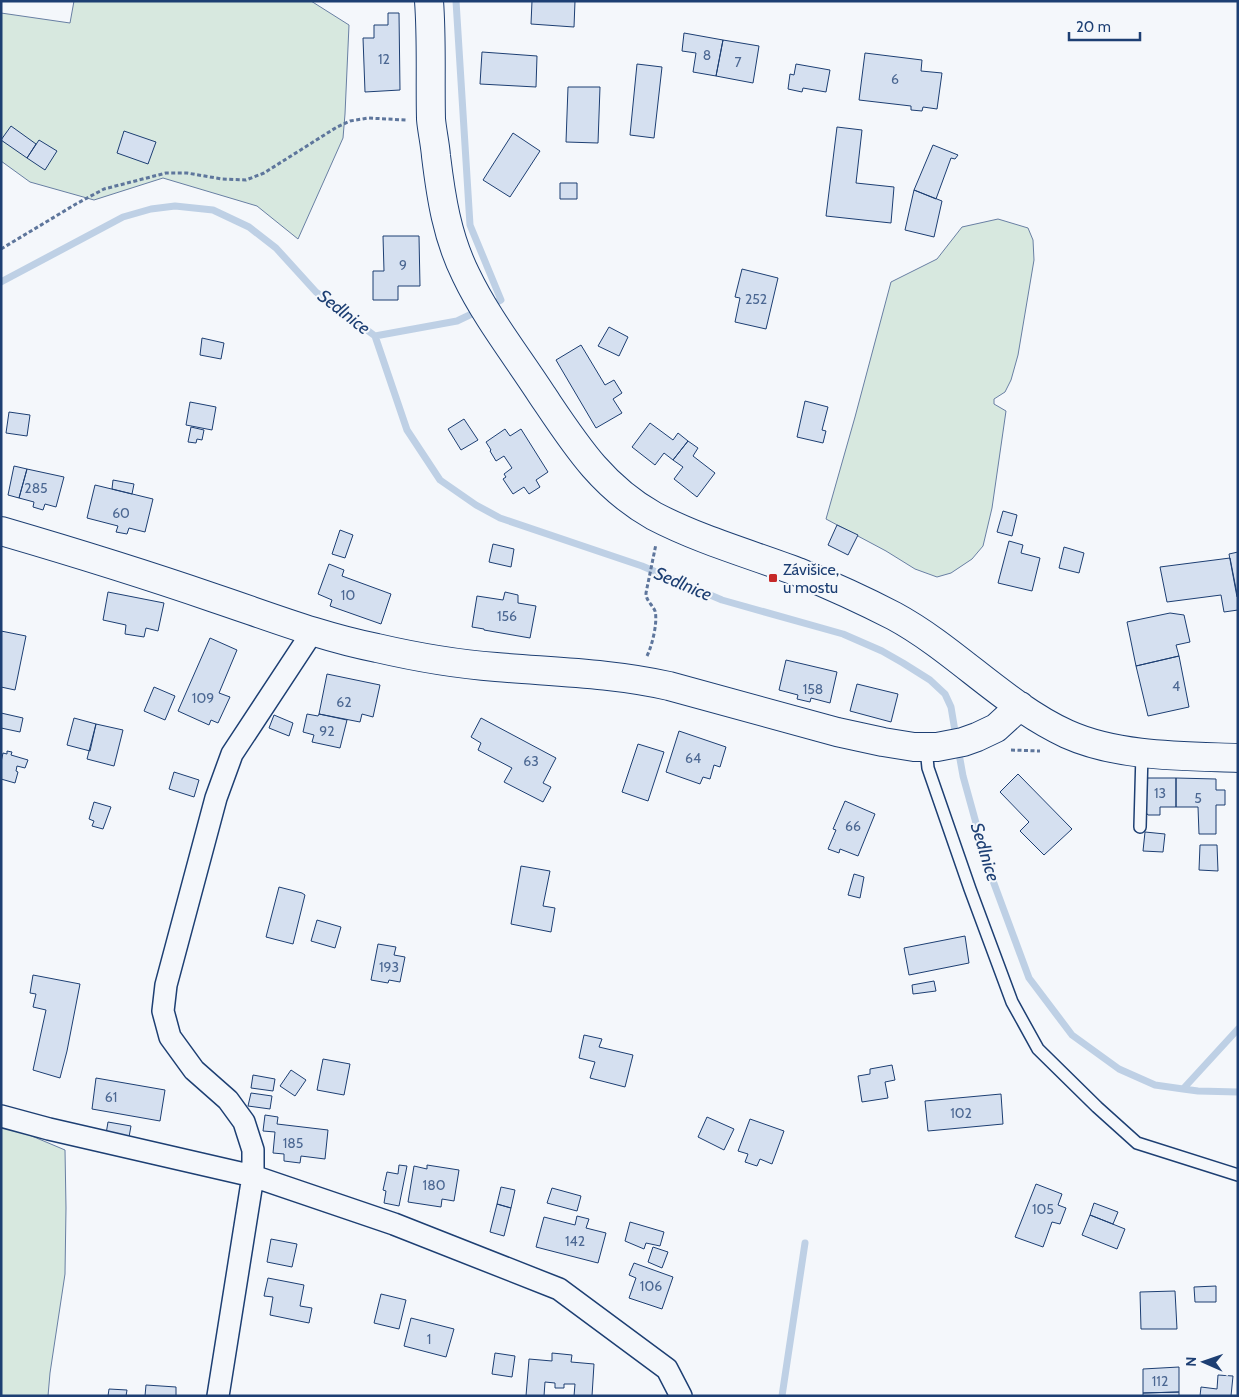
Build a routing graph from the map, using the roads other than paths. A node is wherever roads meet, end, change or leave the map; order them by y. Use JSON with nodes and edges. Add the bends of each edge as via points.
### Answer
{"nodes":[{"id":1,"x":429,"y":1,"type":"edge"},
{"id":2,"x":1,"y":532,"type":"edge"},
{"id":3,"x":313,"y":631,"type":"junction"},
{"id":4,"x":1020,"y":706,"type":"junction"},
{"id":5,"x":932,"y":748,"type":"junction"},
{"id":6,"x":1142,"y":752,"type":"junction"},
{"id":7,"x":1238,"y":758,"type":"edge"},
{"id":8,"x":1140,"y":827,"type":"dead end"},
{"id":9,"x":1,"y":1116,"type":"edge"},
{"id":10,"x":1238,"y":1175,"type":"edge"},
{"id":11,"x":253,"y":1176,"type":"junction"},
{"id":12,"x":218,"y":1396,"type":"edge"},
{"id":13,"x":681,"y":1396,"type":"edge"}],
"edges":[{"from":1,"to":4,"type":"main road","via":[[431,121],[441,194],[458,258],[483,306],[593,467],[619,492],[669,523],[799,573],[895,617]]},
{"from":2,"to":3,"type":"main road"},
{"from":3,"to":5,"type":"main road","via":[[343,641],[452,662],[643,680],[837,732]]},
{"from":3,"to":11,"type":"street","via":[[232,754],[216,798],[166,985],[163,1010],[170,1037],[194,1070],[228,1100],[244,1122],[253,1150]]},
{"from":4,"to":5,"type":"main road","via":[[990,731],[963,742]]},
{"from":4,"to":6,"type":"main road","via":[[1044,722],[1084,741]]},
{"from":5,"to":10,"type":"lane","via":[[928,768],[970,890],[1012,1002],[1038,1049],[1137,1143]]},
{"from":6,"to":7,"type":"main road"},
{"from":6,"to":8,"type":"lane"},
{"from":9,"to":11,"type":"street"},
{"from":11,"to":12,"type":"street"},
{"from":11,"to":13,"type":"street","via":[[394,1224],[559,1289],[667,1369]]}]}
